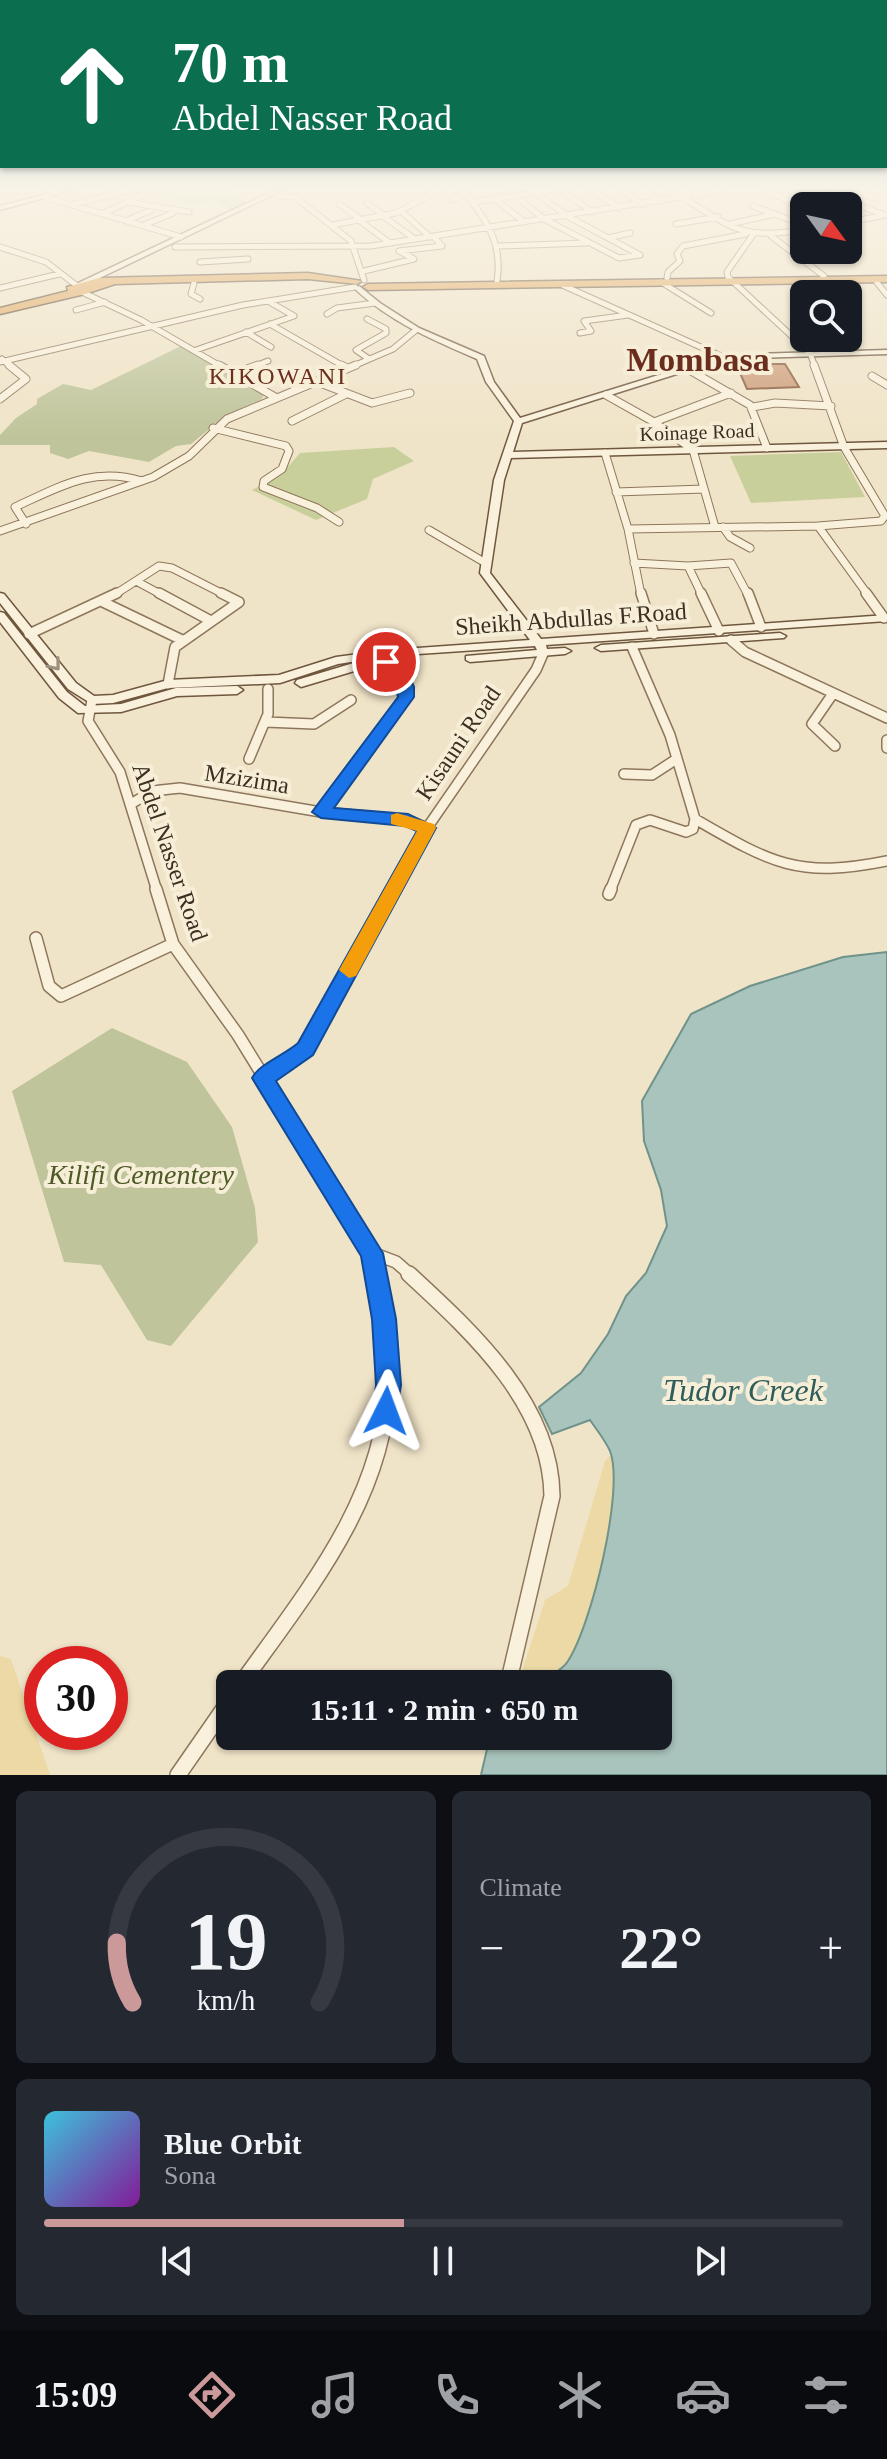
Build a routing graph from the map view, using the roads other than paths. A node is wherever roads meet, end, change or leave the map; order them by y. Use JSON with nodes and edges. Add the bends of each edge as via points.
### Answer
{"nodes":[{"id":1,"x":113,"y":273,"type":"edge"},
{"id":2,"x":125,"y":273,"type":"edge"},
{"id":3,"x":248,"y":273,"type":"edge"},
{"id":4,"x":360,"y":273,"type":"edge"},
{"id":5,"x":384,"y":273,"type":"edge"},
{"id":6,"x":499,"y":273,"type":"edge"},
{"id":7,"x":668,"y":273,"type":"edge"},
{"id":8,"x":727,"y":273,"type":"edge"},
{"id":9,"x":820,"y":273,"type":"edge"},
{"id":10,"x":59,"y":274,"type":"joint"},
{"id":11,"x":824,"y":276,"type":"junction"},
{"id":12,"x":248,"y":278,"type":"junction"},
{"id":13,"x":887,"y":278,"type":"edge"},
{"id":14,"x":664,"y":280,"type":"junction"},
{"id":15,"x":725,"y":280,"type":"junction"},
{"id":16,"x":875,"y":280,"type":"junction"},
{"id":17,"x":497,"y":281,"type":"junction"},
{"id":18,"x":107,"y":283,"type":"junction"},
{"id":19,"x":194,"y":283,"type":"junction"},
{"id":20,"x":362,"y":283,"type":"junction"},
{"id":21,"x":560,"y":284,"type":"junction"},
{"id":22,"x":0,"y":288,"type":"edge"},
{"id":23,"x":82,"y":290,"type":"junction"},
{"id":24,"x":887,"y":295,"type":"edge"},
{"id":25,"x":200,"y":299,"type":"dead end"},
{"id":26,"x":268,"y":301,"type":"junction"},
{"id":27,"x":105,"y":302,"type":"junction"},
{"id":28,"x":375,"y":303,"type":"junction"},
{"id":29,"x":0,"y":310,"type":"edge"},
{"id":30,"x":76,"y":310,"type":"dead end"},
{"id":31,"x":711,"y":313,"type":"dead end"},
{"id":32,"x":327,"y":314,"type":"dead end"},
{"id":33,"x":630,"y":314,"type":"junction"},
{"id":34,"x":367,"y":319,"type":"dead end"},
{"id":35,"x":270,"y":324,"type":"junction"},
{"id":36,"x":152,"y":326,"type":"junction"},
{"id":37,"x":416,"y":330,"type":"junction"},
{"id":38,"x":246,"y":332,"type":"junction"},
{"id":39,"x":580,"y":333,"type":"dead end"},
{"id":40,"x":271,"y":347,"type":"dead end"},
{"id":41,"x":196,"y":350,"type":"junction"},
{"id":42,"x":810,"y":353,"type":"junction"},
{"id":43,"x":886,"y":354,"type":"edge"},
{"id":44,"x":723,"y":357,"type":"junction"},
{"id":45,"x":369,"y":359,"type":"junction"},
{"id":46,"x":2,"y":360,"type":"edge"},
{"id":47,"x":268,"y":361,"type":"dead end"},
{"id":48,"x":347,"y":368,"type":"junction"},
{"id":49,"x":686,"y":368,"type":"junction"},
{"id":50,"x":236,"y":373,"type":"junction"},
{"id":51,"x":872,"y":376,"type":"dead end"},
{"id":52,"x":315,"y":381,"type":"junction"},
{"id":53,"x":887,"y":385,"type":"edge"},
{"id":54,"x":410,"y":393,"type":"dead end"},
{"id":55,"x":731,"y":393,"type":"junction"},
{"id":56,"x":346,"y":394,"type":"junction"},
{"id":57,"x":606,"y":395,"type":"junction"},
{"id":58,"x":275,"y":397,"type":"junction"},
{"id":59,"x":0,"y":399,"type":"edge"},
{"id":60,"x":831,"y":406,"type":"junction"},
{"id":61,"x":753,"y":407,"type":"junction"},
{"id":62,"x":292,"y":421,"type":"dead end"},
{"id":63,"x":518,"y":421,"type":"junction"},
{"id":64,"x":654,"y":422,"type":"junction"},
{"id":65,"x":213,"y":428,"type":"junction"},
{"id":66,"x":887,"y":445,"type":"edge"},
{"id":67,"x":844,"y":447,"type":"junction"},
{"id":68,"x":767,"y":448,"type":"junction"},
{"id":69,"x":693,"y":450,"type":"junction"},
{"id":70,"x":605,"y":453,"type":"junction"},
{"id":71,"x":508,"y":455,"type":"junction"},
{"id":72,"x":142,"y":481,"type":"junction"},
{"id":73,"x":704,"y":489,"type":"junction"},
{"id":74,"x":616,"y":492,"type":"junction"},
{"id":75,"x":339,"y":522,"type":"dead end"},
{"id":76,"x":26,"y":524,"type":"junction"},
{"id":77,"x":818,"y":526,"type":"junction"},
{"id":78,"x":719,"y":527,"type":"junction"},
{"id":79,"x":628,"y":529,"type":"junction"},
{"id":80,"x":429,"y":530,"type":"dead end"},
{"id":81,"x":0,"y":531,"type":"edge"},
{"id":82,"x":750,"y":548,"type":"dead end"},
{"id":83,"x":484,"y":562,"type":"junction"},
{"id":84,"x":634,"y":563,"type":"junction"},
{"id":85,"x":688,"y":566,"type":"junction"},
{"id":86,"x":136,"y":581,"type":"junction"},
{"id":87,"x":0,"y":596,"type":"edge"},
{"id":88,"x":103,"y":602,"type":"junction"},
{"id":89,"x":0,"y":615,"type":"edge"},
{"id":90,"x":211,"y":621,"type":"junction"},
{"id":91,"x":886,"y":621,"type":"edge"},
{"id":92,"x":761,"y":627,"type":"junction"},
{"id":93,"x":719,"y":631,"type":"junction"},
{"id":94,"x":29,"y":634,"type":"junction"},
{"id":95,"x":654,"y":634,"type":"junction"},
{"id":96,"x":182,"y":640,"type":"junction"},
{"id":97,"x":731,"y":640,"type":"junction"},
{"id":98,"x":632,"y":647,"type":"junction"},
{"id":99,"x":535,"y":649,"type":"junction"},
{"id":100,"x":396,"y":661,"type":"junction"},
{"id":101,"x":168,"y":684,"type":"junction"},
{"id":102,"x":268,"y":689,"type":"junction"},
{"id":103,"x":832,"y":695,"type":"junction"},
{"id":104,"x":351,"y":700,"type":"dead end"},
{"id":105,"x":90,"y":706,"type":"junction"},
{"id":106,"x":887,"y":718,"type":"edge"},
{"id":107,"x":266,"y":722,"type":"junction"},
{"id":108,"x":887,"y":740,"type":"edge"},
{"id":109,"x":835,"y":746,"type":"dead end"},
{"id":110,"x":887,"y":748,"type":"edge"},
{"id":111,"x":249,"y":759,"type":"dead end"},
{"id":112,"x":675,"y":760,"type":"junction"},
{"id":113,"x":624,"y":774,"type":"dead end"},
{"id":114,"x":131,"y":804,"type":"junction"},
{"id":115,"x":321,"y":812,"type":"junction"},
{"id":116,"x":437,"y":813,"type":"junction"},
{"id":117,"x":695,"y":819,"type":"junction"},
{"id":118,"x":408,"y":820,"type":"junction"},
{"id":119,"x":427,"y":828,"type":"junction"},
{"id":120,"x":887,"y":861,"type":"edge"},
{"id":121,"x":609,"y":894,"type":"dead end"},
{"id":122,"x":36,"y":938,"type":"dead end"},
{"id":123,"x":173,"y":944,"type":"junction"},
{"id":124,"x":262,"y":1078,"type":"junction"},
{"id":125,"x":372,"y":1253,"type":"junction"},
{"id":126,"x":251,"y":1670,"type":"edge"},
{"id":127,"x":511,"y":1670,"type":"edge"},
{"id":128,"x":216,"y":1720,"type":"edge"},
{"id":129,"x":178,"y":1775,"type":"edge"}],
"edges":[{"from":1,"to":23,"type":"street"},
{"from":2,"to":18,"type":"street"},
{"from":3,"to":12,"type":"street"},
{"from":4,"to":20,"type":"street"},
{"from":5,"to":20,"type":"street"},
{"from":6,"to":17,"type":"street"},
{"from":7,"to":14,"type":"street"},
{"from":8,"to":15,"type":"street"},
{"from":9,"to":11,"type":"street"},
{"from":10,"to":22,"type":"street"},
{"from":10,"to":23,"type":"street"},
{"from":11,"to":13,"type":"highway"},
{"from":11,"to":15,"type":"highway"},
{"from":12,"to":18,"type":"highway"},
{"from":12,"to":20,"type":"highway","via":[[314,276]]},
{"from":13,"to":16,"type":"highway"},
{"from":14,"to":15,"type":"highway"},
{"from":14,"to":17,"type":"highway"},
{"from":14,"to":21,"type":"highway"},
{"from":14,"to":31,"type":"street"},
{"from":15,"to":16,"type":"highway"},
{"from":15,"to":42,"type":"street"},
{"from":16,"to":24,"type":"street"},
{"from":17,"to":20,"type":"highway"},
{"from":18,"to":19,"type":"highway"},
{"from":18,"to":23,"type":"highway"},
{"from":18,"to":23,"type":"highway"},
{"from":19,"to":20,"type":"highway"},
{"from":19,"to":25,"type":"street","via":[[191,294]]},
{"from":20,"to":21,"type":"highway"},
{"from":20,"to":26,"type":"street"},
{"from":20,"to":28,"type":"street"},
{"from":21,"to":33,"type":"street"},
{"from":23,"to":27,"type":"street"},
{"from":23,"to":29,"type":"highway"},
{"from":26,"to":35,"type":"street","via":[[294,315]]},
{"from":26,"to":36,"type":"street"},
{"from":27,"to":30,"type":"street"},
{"from":27,"to":36,"type":"street"},
{"from":28,"to":32,"type":"street"},
{"from":28,"to":37,"type":"street"},
{"from":33,"to":39,"type":"street","via":[[584,321],[591,331]]},
{"from":33,"to":44,"type":"street"},
{"from":34,"to":45,"type":"street","via":[[386,329],[356,350]]},
{"from":35,"to":38,"type":"street"},
{"from":35,"to":48,"type":"street"},
{"from":36,"to":41,"type":"street"},
{"from":36,"to":46,"type":"street"},
{"from":37,"to":45,"type":"street","via":[[393,349]]},
{"from":37,"to":63,"type":"street","via":[[481,358],[490,382]]},
{"from":38,"to":40,"type":"street"},
{"from":38,"to":41,"type":"street"},
{"from":41,"to":50,"type":"street"},
{"from":42,"to":43,"type":"street"},
{"from":42,"to":44,"type":"street"},
{"from":42,"to":60,"type":"street"},
{"from":44,"to":49,"type":"street"},
{"from":45,"to":48,"type":"street"},
{"from":46,"to":59,"type":"street","via":[[26,379]]},
{"from":47,"to":50,"type":"street"},
{"from":48,"to":52,"type":"street"},
{"from":49,"to":55,"type":"street"},
{"from":49,"to":57,"type":"street"},
{"from":50,"to":58,"type":"street"},
{"from":51,"to":53,"type":"street"},
{"from":52,"to":56,"type":"street"},
{"from":52,"to":58,"type":"street"},
{"from":54,"to":56,"type":"street","via":[[378,405]]},
{"from":55,"to":61,"type":"street"},
{"from":55,"to":64,"type":"street"},
{"from":56,"to":62,"type":"street"},
{"from":57,"to":63,"type":"street"},
{"from":57,"to":64,"type":"street"},
{"from":58,"to":65,"type":"street"},
{"from":60,"to":61,"type":"street"},
{"from":60,"to":67,"type":"street"},
{"from":61,"to":68,"type":"street"},
{"from":63,"to":71,"type":"street"},
{"from":64,"to":69,"type":"street"},
{"from":65,"to":72,"type":"street","via":[[186,459]]},
{"from":65,"to":75,"type":"street","via":[[286,446],[285,465],[264,481],[264,489]]},
{"from":66,"to":67,"type":"street","name":"Koinage Road"},
{"from":67,"to":68,"type":"street","name":"Koinage Road"},
{"from":67,"to":77,"type":"street","via":[[885,519]]},
{"from":68,"to":69,"type":"street","name":"Koinage Road"},
{"from":69,"to":70,"type":"street","name":"Koinage Road"},
{"from":69,"to":73,"type":"street"},
{"from":70,"to":71,"type":"street","name":"Koinage Road"},
{"from":70,"to":74,"type":"street"},
{"from":71,"to":83,"type":"street"},
{"from":72,"to":76,"type":"street"},
{"from":72,"to":76,"type":"street","via":[[110,471],[87,475],[15,507]]},
{"from":73,"to":74,"type":"street"},
{"from":73,"to":78,"type":"street"},
{"from":74,"to":79,"type":"street"},
{"from":76,"to":81,"type":"street"},
{"from":77,"to":78,"type":"street"},
{"from":77,"to":91,"type":"street"},
{"from":78,"to":79,"type":"street"},
{"from":78,"to":82,"type":"street"},
{"from":79,"to":84,"type":"street"},
{"from":80,"to":83,"type":"street"},
{"from":83,"to":99,"type":"street","via":[[485,573],[528,630]]},
{"from":84,"to":85,"type":"street"},
{"from":84,"to":95,"type":"street"},
{"from":85,"to":92,"type":"street","via":[[731,563]]},
{"from":85,"to":93,"type":"street"},
{"from":86,"to":88,"type":"street"},
{"from":86,"to":90,"type":"street"},
{"from":86,"to":90,"type":"street","via":[[166,566],[239,602]]},
{"from":87,"to":94,"type":"street"},
{"from":88,"to":94,"type":"street"},
{"from":88,"to":96,"type":"street"},
{"from":89,"to":105,"type":"street","name":"Abdel Nasser Road","via":[[63,695],[76,708]]},
{"from":90,"to":96,"type":"street"},
{"from":91,"to":92,"type":"street","name":"Sheikh Abdullas F.Road"},
{"from":91,"to":97,"type":"street","name":"Sheikh Abdullas F.Road"},
{"from":92,"to":93,"type":"street","name":"Sheikh Abdullas F.Road"},
{"from":93,"to":95,"type":"street","name":"Sheikh Abdullas F.Road"},
{"from":94,"to":105,"type":"street","one_way":true},
{"from":95,"to":99,"type":"street","name":"Sheikh Abdullas F.Road"},
{"from":96,"to":101,"type":"street","via":[[172,651]]},
{"from":97,"to":98,"type":"street","name":"Sheikh Abdullas F.Road"},
{"from":97,"to":103,"type":"street"},
{"from":98,"to":99,"type":"street","name":"Sheikh Abdullas F.Road"},
{"from":98,"to":112,"type":"street","via":[[667,727]]},
{"from":99,"to":100,"type":"street","name":"Sheikh Abdullas F.Road"},
{"from":99,"to":101,"type":"street","name":"Sheikh Abdullas F.Road","via":[[361,656],[269,680]]},
{"from":99,"to":116,"type":"street","name":"Kisauni Road","via":[[536,670]]},
{"from":100,"to":102,"type":"street","name":"Sheikh Abdullas F.Road"},
{"from":100,"to":115,"type":"street","via":[[406,697]]},
{"from":101,"to":105,"type":"street","name":"Sheikh Abdullas F.Road"},
{"from":102,"to":105,"type":"street","name":"Sheikh Abdullas F.Road","via":[[176,692],[121,708]]},
{"from":102,"to":107,"type":"street"},
{"from":103,"to":106,"type":"street"},
{"from":103,"to":109,"type":"street","via":[[812,724]]},
{"from":104,"to":107,"type":"street","via":[[320,722]]},
{"from":105,"to":114,"type":"street","name":"Abdel Nasser Road","via":[[88,721],[120,772]]},
{"from":107,"to":111,"type":"street"},
{"from":108,"to":110,"type":"street"},
{"from":112,"to":113,"type":"street","via":[[650,776]]},
{"from":112,"to":117,"type":"street"},
{"from":114,"to":115,"type":"street","name":"Mzizima","via":[[152,791],[180,788]]},
{"from":114,"to":123,"type":"street","name":"Abdel Nasser Road"},
{"from":115,"to":118,"type":"street","name":"Mzizima"},
{"from":116,"to":118,"type":"street"},
{"from":116,"to":119,"type":"street","name":"Kisauni Road"},
{"from":117,"to":120,"type":"street","via":[[779,865],[824,873]]},
{"from":117,"to":121,"type":"street","via":[[693,829],[686,832],[650,820],[636,825]]},
{"from":118,"to":119,"type":"street"},
{"from":119,"to":124,"type":"street","name":"Kisauni Road","via":[[306,1049]]},
{"from":122,"to":123,"type":"street","via":[[49,986],[61,996]]},
{"from":123,"to":124,"type":"street","name":"Abdel Nasser Road"},
{"from":124,"to":125,"type":"street","name":"Abdel Nasser Road"},
{"from":125,"to":126,"type":"street","via":[[388,1385],[375,1462],[337,1544]]},
{"from":125,"to":127,"type":"street","name":"Abdel Nasser Road","via":[[396,1262],[507,1373],[554,1468]]},
{"from":128,"to":129,"type":"street"}]}
